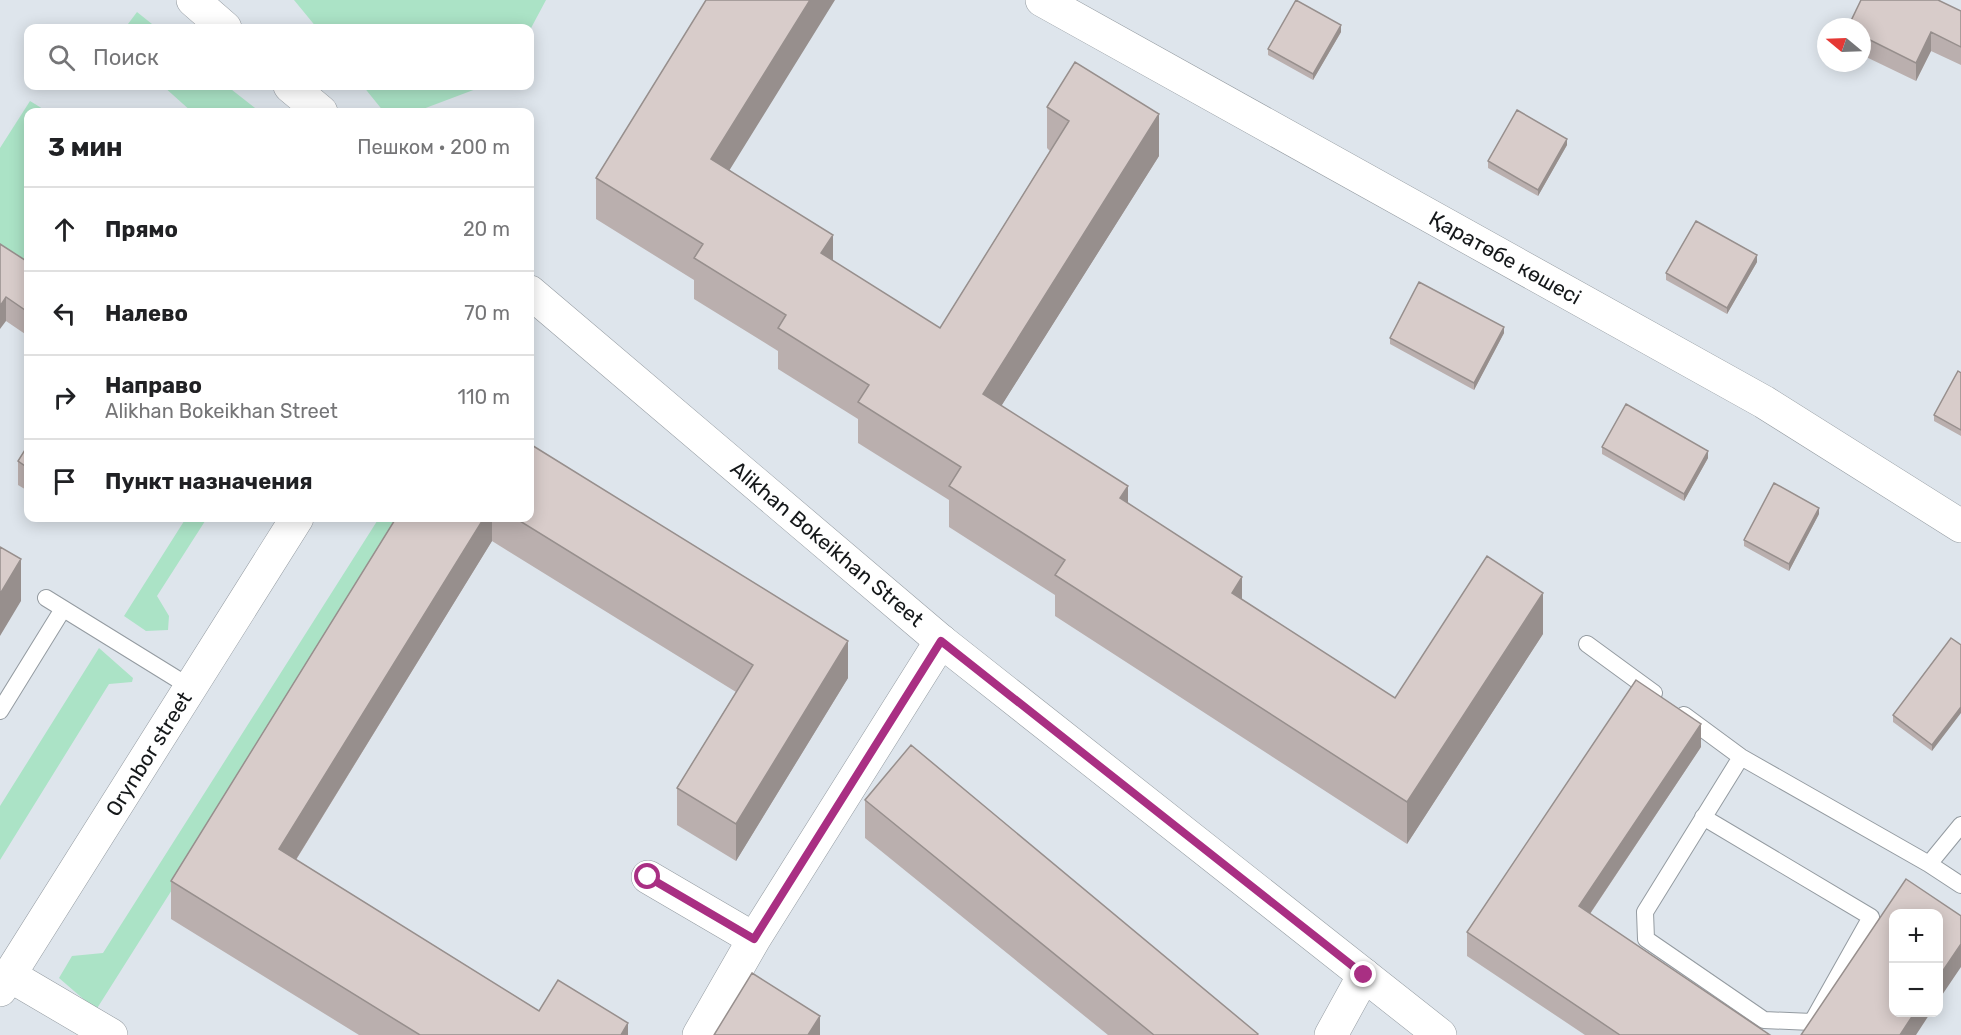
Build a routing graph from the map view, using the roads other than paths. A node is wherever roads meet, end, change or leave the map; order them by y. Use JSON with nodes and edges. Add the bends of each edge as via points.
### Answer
{"nodes":[{"id":1,"x":193,"y":0,"type":"edge"},
{"id":2,"x":1042,"y":0,"type":"edge"},
{"id":3,"x":220,"y":24,"type":"edge"},
{"id":4,"x":295,"y":90,"type":"edge"},
{"id":5,"x":316,"y":108,"type":"edge"},
{"id":6,"x":534,"y":295,"type":"edge"},
{"id":7,"x":294,"y":522,"type":"edge"},
{"id":8,"x":1961,"y":526,"type":"edge"},
{"id":9,"x":46,"y":598,"type":"dead end"},
{"id":10,"x":63,"y":609,"type":"junction"},
{"id":11,"x":941,"y":641,"type":"junction"},
{"id":12,"x":1587,"y":644,"type":"dead end"},
{"id":13,"x":190,"y":687,"type":"junction"},
{"id":14,"x":0,"y":711,"type":"edge"},
{"id":15,"x":1740,"y":757,"type":"junction"},
{"id":16,"x":1703,"y":817,"type":"junction"},
{"id":17,"x":1961,"y":825,"type":"edge"},
{"id":18,"x":1929,"y":864,"type":"junction"},
{"id":19,"x":648,"y":877,"type":"dead end"},
{"id":20,"x":1961,"y":885,"type":"edge"},
{"id":21,"x":754,"y":939,"type":"junction"},
{"id":22,"x":1364,"y":975,"type":"junction"},
{"id":23,"x":5,"y":982,"type":"edge"},
{"id":24,"x":111,"y":1035,"type":"edge"},
{"id":25,"x":699,"y":1035,"type":"edge"},
{"id":26,"x":1331,"y":1035,"type":"edge"},
{"id":27,"x":1440,"y":1035,"type":"edge"}],
"edges":[{"from":1,"to":3,"type":"street"},
{"from":2,"to":8,"type":"street","name":"Қаратөбе көшесі","via":[[1764,402]]},
{"from":4,"to":5,"type":"street"},
{"from":6,"to":11,"type":"street","name":"Alikhan Bokeikhan Street"},
{"from":7,"to":13,"type":"street","name":"Orynbor street"},
{"from":9,"to":10,"type":"lane"},
{"from":10,"to":13,"type":"lane"},
{"from":10,"to":14,"type":"lane"},
{"from":11,"to":21,"type":"street"},
{"from":11,"to":22,"type":"street","name":"Alikhan Bokeikhan Street"},
{"from":12,"to":15,"type":"lane"},
{"from":13,"to":23,"type":"street","name":"Orynbor street"},
{"from":15,"to":16,"type":"lane"},
{"from":15,"to":18,"type":"lane"},
{"from":16,"to":16,"type":"lane","via":[[1645,912],[1646,939],[1764,1020],[1812,1022],[1871,917]]},
{"from":17,"to":18,"type":"lane"},
{"from":18,"to":20,"type":"lane"},
{"from":19,"to":21,"type":"street"},
{"from":21,"to":25,"type":"street"},
{"from":22,"to":26,"type":"street"},
{"from":22,"to":27,"type":"street","name":"Alikhan Bokeikhan Street"},
{"from":23,"to":24,"type":"street"}]}
